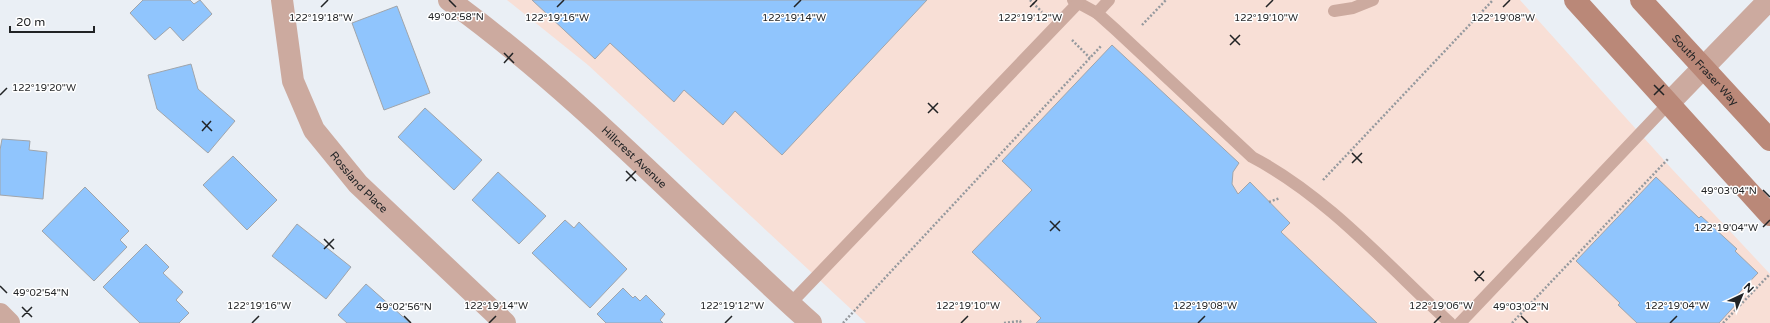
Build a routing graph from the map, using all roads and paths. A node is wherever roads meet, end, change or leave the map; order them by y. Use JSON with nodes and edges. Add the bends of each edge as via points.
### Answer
{"nodes":[{"id":1,"x":282,"y":0,"type":"edge"},
{"id":2,"x":449,"y":0,"type":"edge"},
{"id":3,"x":1110,"y":0,"type":"edge"},
{"id":4,"x":1166,"y":0,"type":"edge"},
{"id":5,"x":1373,"y":0,"type":"edge"},
{"id":6,"x":1493,"y":0,"type":"edge"},
{"id":7,"x":1575,"y":0,"type":"edge"},
{"id":8,"x":1641,"y":0,"type":"edge"},
{"id":9,"x":1769,"y":0,"type":"edge"},
{"id":10,"x":1076,"y":1,"type":"edge"},
{"id":11,"x":1334,"y":11,"type":"dead end"},
{"id":12,"x":1097,"y":13,"type":"junction"},
{"id":13,"x":1116,"y":30,"type":"junction"},
{"id":14,"x":1128,"y":40,"type":"junction"},
{"id":15,"x":1703,"y":67,"type":"junction"},
{"id":16,"x":1668,"y":104,"type":"junction"},
{"id":17,"x":1770,"y":140,"type":"edge"},
{"id":18,"x":1668,"y":159,"type":"dead end"},
{"id":19,"x":1304,"y":190,"type":"junction"},
{"id":20,"x":1269,"y":202,"type":"dead end"},
{"id":21,"x":1770,"y":215,"type":"edge"},
{"id":22,"x":1770,"y":274,"type":"edge"},
{"id":23,"x":790,"y":304,"type":"junction"},
{"id":24,"x":0,"y":314,"type":"edge"},
{"id":25,"x":9,"y":323,"type":"edge"},
{"id":26,"x":505,"y":323,"type":"edge"},
{"id":27,"x":811,"y":323,"type":"edge"},
{"id":28,"x":843,"y":323,"type":"edge"},
{"id":29,"x":1004,"y":323,"type":"edge"},
{"id":30,"x":1021,"y":323,"type":"edge"},
{"id":31,"x":1450,"y":323,"type":"edge"},
{"id":32,"x":1460,"y":323,"type":"edge"},
{"id":33,"x":1512,"y":323,"type":"edge"},
{"id":34,"x":1723,"y":323,"type":"edge"}],
"edges":[{"from":1,"to":26,"type":"street","name":"Rossland Place","via":[[293,81],[314,130],[358,184]]},
{"from":2,"to":23,"type":"street","name":"Hillcrest Avenue","via":[[494,33],[564,92]]},
{"from":3,"to":12,"type":"lane"},
{"from":4,"to":14,"type":"path"},
{"from":5,"to":11,"type":"lane","via":[[1353,8]]},
{"from":6,"to":19,"type":"path","via":[[1320,183]]},
{"from":7,"to":16,"type":"main road"},
{"from":8,"to":15,"type":"main road","name":"South Fraser Way"},
{"from":9,"to":15,"type":"street"},
{"from":10,"to":12,"type":"lane"},
{"from":10,"to":23,"type":"lane"},
{"from":12,"to":13,"type":"lane"},
{"from":13,"to":14,"type":"lane"},
{"from":13,"to":28,"type":"path"},
{"from":14,"to":19,"type":"lane","via":[[1252,157]]},
{"from":15,"to":16,"type":"street"},
{"from":15,"to":17,"type":"main road","name":"South Fraser Way"},
{"from":16,"to":21,"type":"main road"},
{"from":16,"to":32,"type":"lane"},
{"from":18,"to":33,"type":"path"},
{"from":19,"to":20,"type":"path"},
{"from":19,"to":31,"type":"lane","via":[[1366,243]]},
{"from":22,"to":34,"type":"path"},
{"from":23,"to":27,"type":"street","name":"Hillcrest Avenue"},
{"from":24,"to":25,"type":"street"},
{"from":29,"to":30,"type":"path"}]}
